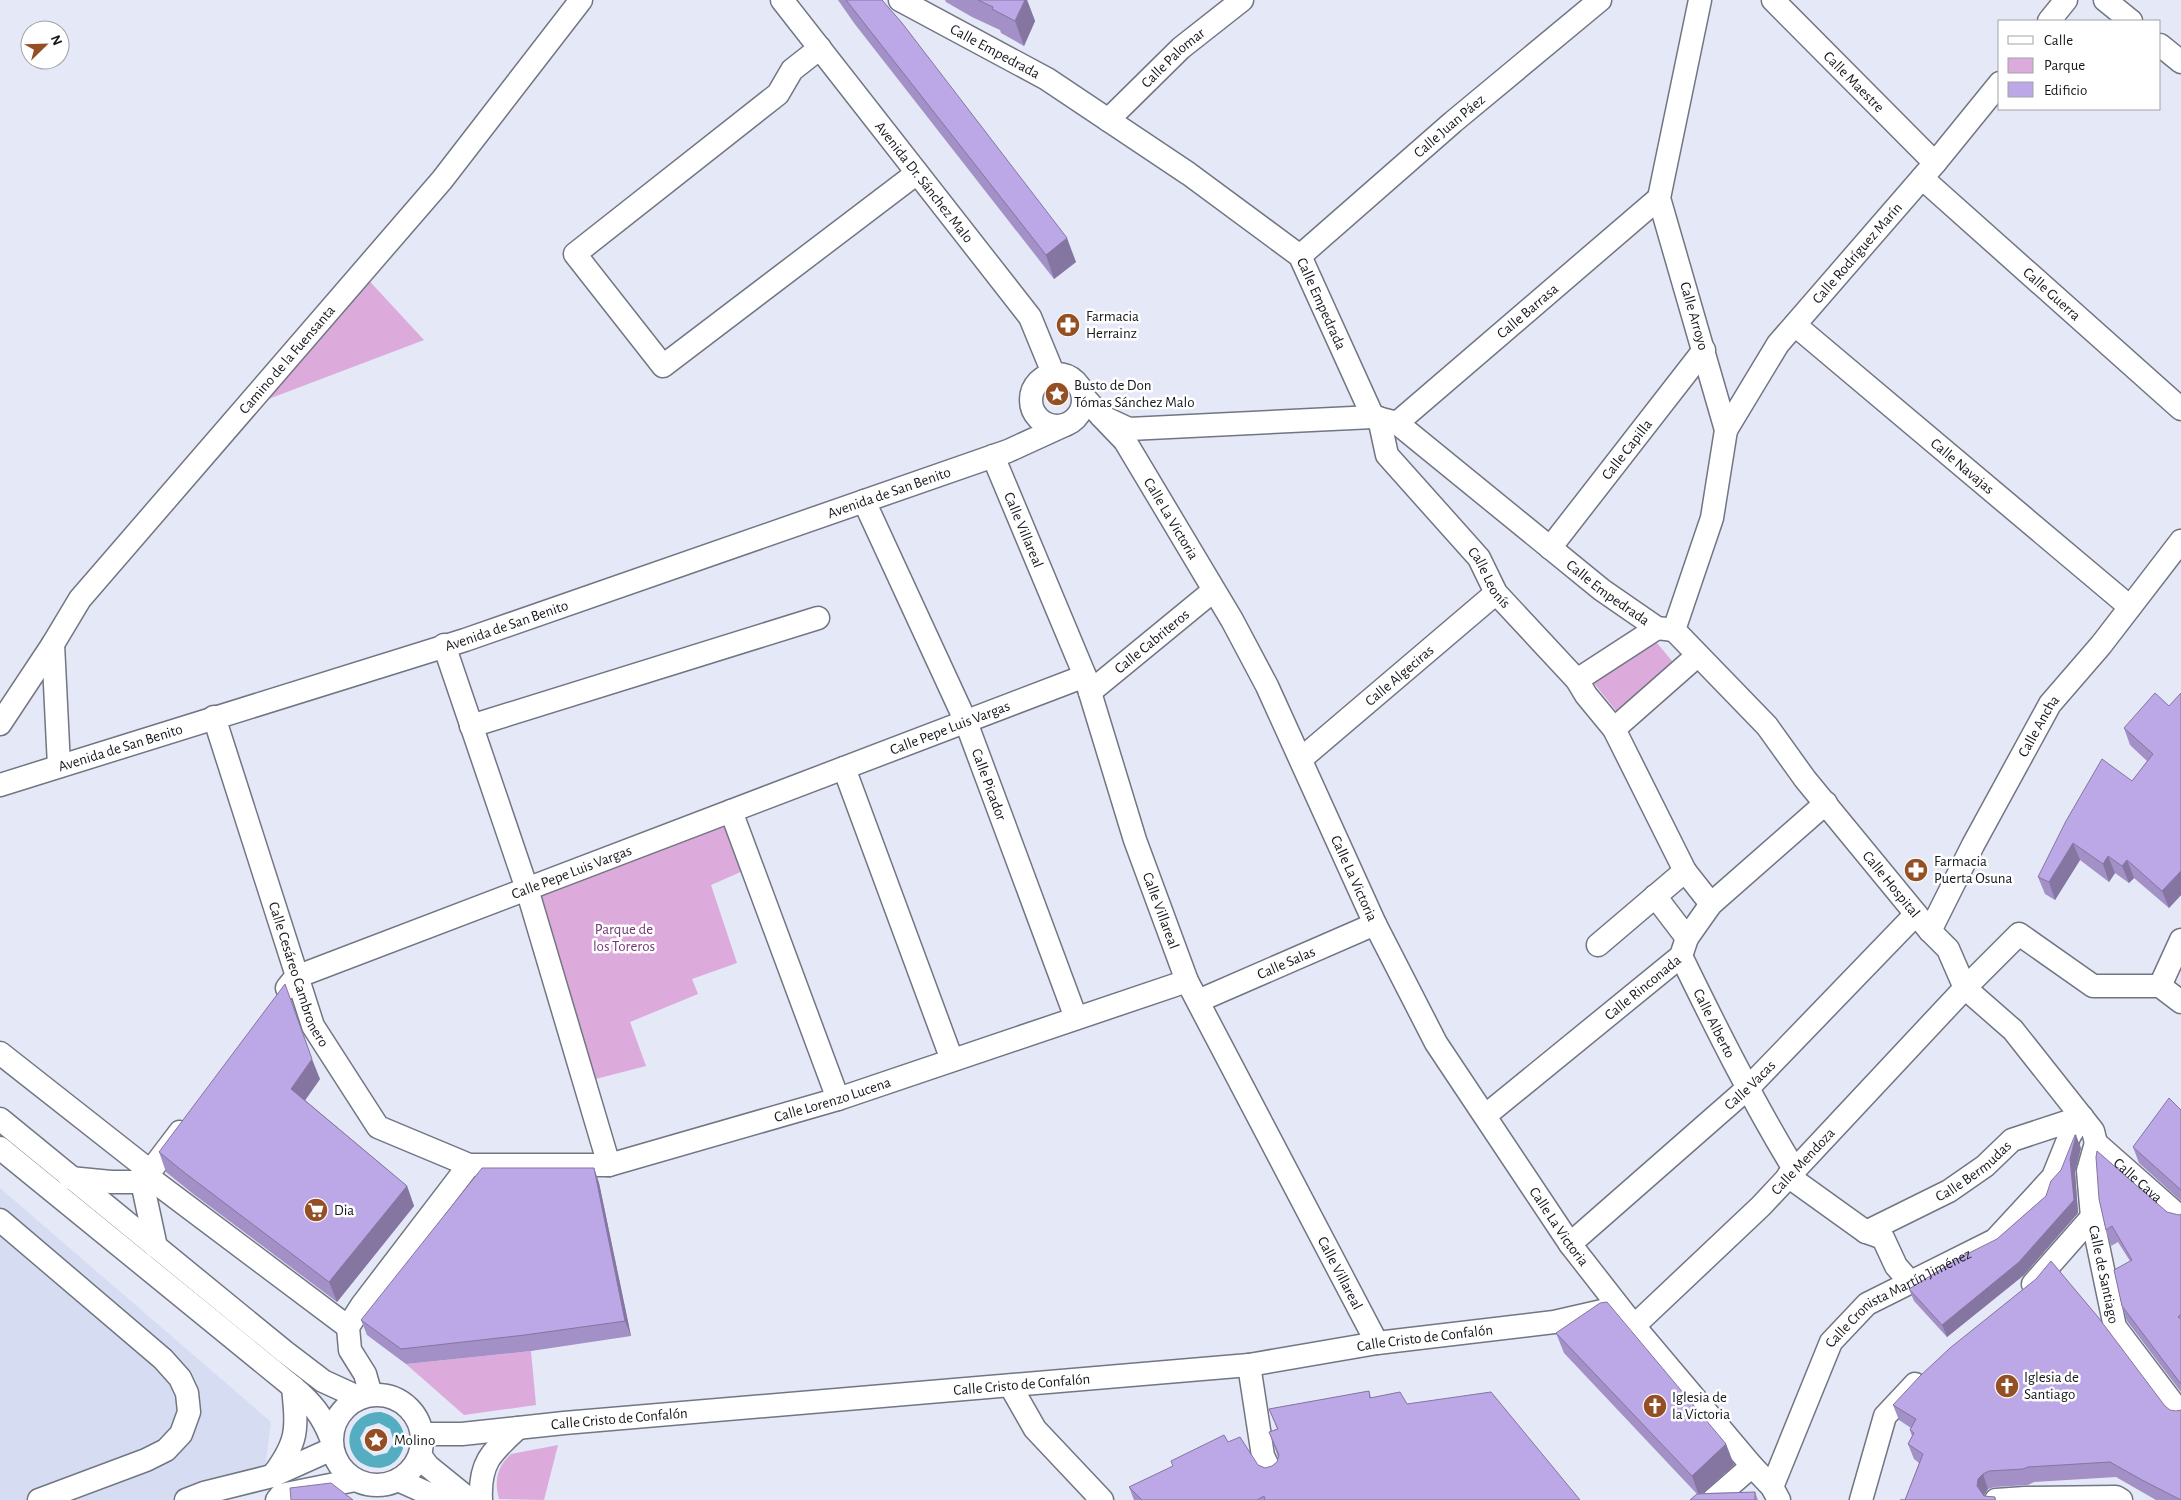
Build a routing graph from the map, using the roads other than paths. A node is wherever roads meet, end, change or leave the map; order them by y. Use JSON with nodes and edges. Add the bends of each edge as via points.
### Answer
{"nodes":[{"id":1,"x":581,"y":0,"type":"edge"},
{"id":2,"x":782,"y":0,"type":"edge"},
{"id":3,"x":900,"y":0,"type":"edge"},
{"id":4,"x":1242,"y":0,"type":"edge"},
{"id":5,"x":1600,"y":0,"type":"edge"},
{"id":6,"x":1700,"y":0,"type":"edge"},
{"id":7,"x":1774,"y":0,"type":"edge"},
{"id":8,"x":2066,"y":0,"type":"edge"},
{"id":9,"x":2105,"y":0,"type":"edge"},
{"id":10,"x":2050,"y":20,"type":"edge"},
{"id":11,"x":2130,"y":20,"type":"edge"},
{"id":12,"x":2161,"y":46,"type":"edge"},
{"id":13,"x":820,"y":48,"type":"junction"},
{"id":14,"x":2181,"y":62,"type":"edge"},
{"id":15,"x":1998,"y":85,"type":"edge"},
{"id":16,"x":1108,"y":120,"type":"junction"},
{"id":17,"x":1929,"y":171,"type":"junction"},
{"id":18,"x":917,"y":173,"type":"junction"},
{"id":19,"x":1660,"y":198,"type":"junction"},
{"id":20,"x":1300,"y":256,"type":"junction"},
{"id":21,"x":1795,"y":325,"type":"junction"},
{"id":22,"x":1704,"y":350,"type":"junction"},
{"id":23,"x":1053,"y":373,"type":"junction"},
{"id":24,"x":1084,"y":397,"type":"junction"},
{"id":25,"x":2181,"y":409,"type":"edge"},
{"id":26,"x":1034,"y":412,"type":"junction"},
{"id":27,"x":1101,"y":416,"type":"junction"},
{"id":28,"x":1383,"y":420,"type":"junction"},
{"id":29,"x":1065,"y":426,"type":"junction"},
{"id":30,"x":1726,"y":430,"type":"junction"},
{"id":31,"x":1000,"y":454,"type":"junction"},
{"id":32,"x":864,"y":501,"type":"junction"},
{"id":33,"x":2181,"y":541,"type":"edge"},
{"id":34,"x":1550,"y":548,"type":"junction"},
{"id":35,"x":1213,"y":591,"type":"junction"},
{"id":36,"x":1496,"y":593,"type":"junction"},
{"id":37,"x":2130,"y":607,"type":"junction"},
{"id":38,"x":818,"y":618,"type":"dead end"},
{"id":39,"x":1666,"y":629,"type":"junction"},
{"id":40,"x":53,"y":644,"type":"junction"},
{"id":41,"x":444,"y":645,"type":"junction"},
{"id":42,"x":1698,"y":656,"type":"junction"},
{"id":43,"x":1577,"y":680,"type":"junction"},
{"id":44,"x":1088,"y":684,"type":"junction"},
{"id":45,"x":214,"y":717,"type":"junction"},
{"id":46,"x":966,"y":722,"type":"junction"},
{"id":47,"x":0,"y":724,"type":"edge"},
{"id":48,"x":471,"y":726,"type":"junction"},
{"id":49,"x":1614,"y":728,"type":"junction"},
{"id":50,"x":1301,"y":759,"type":"junction"},
{"id":51,"x":58,"y":766,"type":"junction"},
{"id":52,"x":844,"y":768,"type":"junction"},
{"id":53,"x":0,"y":785,"type":"edge"},
{"id":54,"x":1826,"y":803,"type":"junction"},
{"id":55,"x":731,"y":811,"type":"junction"},
{"id":56,"x":1685,"y":871,"type":"junction"},
{"id":57,"x":526,"y":889,"type":"junction"},
{"id":58,"x":1655,"y":896,"type":"junction"},
{"id":59,"x":1711,"y":904,"type":"junction"},
{"id":60,"x":1916,"y":914,"type":"junction"},
{"id":61,"x":1375,"y":924,"type":"junction"},
{"id":62,"x":1930,"y":931,"type":"junction"},
{"id":63,"x":2181,"y":940,"type":"edge"},
{"id":64,"x":1598,"y":945,"type":"dead end"},
{"id":65,"x":1684,"y":947,"type":"junction"},
{"id":66,"x":296,"y":977,"type":"junction"},
{"id":67,"x":1187,"y":981,"type":"junction"},
{"id":68,"x":2160,"y":986,"type":"junction"},
{"id":69,"x":1965,"y":988,"type":"junction"},
{"id":70,"x":1198,"y":1001,"type":"junction"},
{"id":71,"x":2181,"y":1002,"type":"edge"},
{"id":72,"x":273,"y":1008,"type":"edge"},
{"id":73,"x":1076,"y":1018,"type":"junction"},
{"id":74,"x":0,"y":1053,"type":"edge"},
{"id":75,"x":952,"y":1060,"type":"junction"},
{"id":76,"x":1749,"y":1087,"type":"junction"},
{"id":77,"x":838,"y":1099,"type":"junction"},
{"id":78,"x":1486,"y":1115,"type":"junction"},
{"id":79,"x":191,"y":1117,"type":"edge"},
{"id":80,"x":2082,"y":1117,"type":"junction"},
{"id":81,"x":0,"y":1119,"type":"edge"},
{"id":82,"x":2096,"y":1144,"type":"junction"},
{"id":83,"x":0,"y":1148,"type":"edge"},
{"id":84,"x":469,"y":1165,"type":"junction"},
{"id":85,"x":609,"y":1165,"type":"junction"},
{"id":86,"x":1791,"y":1172,"type":"junction"},
{"id":87,"x":146,"y":1177,"type":"junction"},
{"id":88,"x":70,"y":1178,"type":"junction"},
{"id":89,"x":2092,"y":1217,"type":"junction"},
{"id":90,"x":2181,"y":1218,"type":"edge"},
{"id":91,"x":0,"y":1220,"type":"edge"},
{"id":92,"x":1866,"y":1232,"type":"junction"},
{"id":93,"x":1570,"y":1244,"type":"junction"},
{"id":94,"x":156,"y":1247,"type":"junction"},
{"id":95,"x":1911,"y":1283,"type":"junction"},
{"id":96,"x":2019,"y":1296,"type":"edge"},
{"id":97,"x":1620,"y":1307,"type":"junction"},
{"id":98,"x":1634,"y":1326,"type":"junction"},
{"id":99,"x":348,"y":1327,"type":"junction"},
{"id":100,"x":1377,"y":1344,"type":"junction"},
{"id":101,"x":1249,"y":1365,"type":"junction"},
{"id":102,"x":1929,"y":1371,"type":"edge"},
{"id":103,"x":1011,"y":1386,"type":"junction"},
{"id":104,"x":293,"y":1387,"type":"junction"},
{"id":105,"x":365,"y":1396,"type":"junction"},
{"id":106,"x":2181,"y":1414,"type":"edge"},
{"id":107,"x":518,"y":1428,"type":"junction"},
{"id":108,"x":332,"y":1443,"type":"junction"},
{"id":109,"x":421,"y":1445,"type":"junction"},
{"id":110,"x":1752,"y":1466,"type":"junction"},
{"id":111,"x":272,"y":1476,"type":"junction"},
{"id":112,"x":353,"y":1479,"type":"junction"},
{"id":113,"x":398,"y":1480,"type":"junction"},
{"id":114,"x":1276,"y":1483,"type":"edge"},
{"id":115,"x":1776,"y":1493,"type":"edge"},
{"id":116,"x":40,"y":1500,"type":"edge"},
{"id":117,"x":186,"y":1500,"type":"edge"},
{"id":118,"x":278,"y":1500,"type":"edge"},
{"id":119,"x":443,"y":1500,"type":"edge"},
{"id":120,"x":470,"y":1500,"type":"edge"},
{"id":121,"x":481,"y":1500,"type":"edge"},
{"id":122,"x":1102,"y":1500,"type":"edge"},
{"id":123,"x":1713,"y":1500,"type":"edge"},
{"id":124,"x":1861,"y":1500,"type":"edge"},
{"id":125,"x":1996,"y":1500,"type":"edge"},
{"id":126,"x":2121,"y":1500,"type":"edge"}],
"edges":[{"from":1,"to":40,"type":"street","name":"Camino de la Fuensanta","via":[[442,180],[80,599]]},
{"from":2,"to":13,"type":"street","name":"Avenida Dr. Sánchez Malo"},
{"from":3,"to":16,"type":"street","name":"Calle Empedrada","via":[[1047,79]]},
{"from":4,"to":16,"type":"street","name":"Calle Palomar","via":[[1181,48]]},
{"from":5,"to":20,"type":"street","name":"Calle Juan Páez","via":[[1453,122]]},
{"from":6,"to":19,"type":"street","name":"Calle Arroyo"},
{"from":7,"to":17,"type":"street","name":"Calle Maestre"},
{"from":8,"to":10,"type":"street"},
{"from":9,"to":11,"type":"street"},
{"from":12,"to":14,"type":"street"},
{"from":13,"to":18,"type":"street","name":"Avenida Dr. Sánchez Malo"},
{"from":13,"to":18,"type":"street","via":[[792,70],[778,94],[575,254],[580,261],[664,366]]},
{"from":15,"to":17,"type":"street","name":"Calle Rodríguez Marín"},
{"from":16,"to":20,"type":"street","name":"Calle Empedrada","via":[[1189,174]]},
{"from":17,"to":21,"type":"street","name":"Calle Rodríguez Marín"},
{"from":17,"to":25,"type":"street","name":"Calle Guerra"},
{"from":18,"to":23,"type":"street","name":"Avenida Dr. Sánchez Malo","via":[[1030,317]]},
{"from":19,"to":22,"type":"street","name":"Calle Arroyo"},
{"from":19,"to":28,"type":"street","name":"Calle Barrasa"},
{"from":20,"to":28,"type":"street","name":"Calle Empedrada"},
{"from":21,"to":30,"type":"street","name":"Calle Rodríguez Marín","via":[[1778,344]]},
{"from":21,"to":37,"type":"street","name":"Calle Navajas"},
{"from":22,"to":30,"type":"street","name":"Calle Arroyo"},
{"from":22,"to":34,"type":"street","name":"Calle Capilla"},
{"from":23,"to":24,"type":"street","via":[[1070,376]]},
{"from":23,"to":26,"type":"street","via":[[1038,381],[1034,388],[1031,396]]},
{"from":24,"to":27,"type":"street","name":"Calle La Victoria"},
{"from":24,"to":29,"type":"street","via":[[1080,415]]},
{"from":26,"to":29,"type":"street","via":[[1047,424]]},
{"from":26,"to":31,"type":"street"},
{"from":27,"to":28,"type":"street","via":[[1129,429]]},
{"from":27,"to":35,"type":"street","name":"Calle La Victoria","via":[[1125,441]]},
{"from":28,"to":34,"type":"street","name":"Calle Empedrada"},
{"from":28,"to":36,"type":"street","name":"Calle Leonís","via":[[1387,455],[1479,558]]},
{"from":29,"to":31,"type":"street","name":"Avenida de San Benito"},
{"from":30,"to":39,"type":"street","name":"Calle Arroyo","via":[[1712,518]]},
{"from":31,"to":32,"type":"street","name":"Avenida de San Benito"},
{"from":31,"to":44,"type":"street","name":"Calle Villareal"},
{"from":32,"to":41,"type":"street","name":"Avenida de San Benito"},
{"from":32,"to":46,"type":"street","name":"Calle Picador"},
{"from":33,"to":37,"type":"street","name":"Calle Ancha"},
{"from":34,"to":39,"type":"street","name":"Calle Empedrada","via":[[1602,590]]},
{"from":35,"to":44,"type":"street","name":"Calle Cabriteros"},
{"from":35,"to":50,"type":"street","name":"Calle La Victoria","via":[[1267,686]]},
{"from":36,"to":43,"type":"street","name":"Calle Leonís"},
{"from":36,"to":50,"type":"street","name":"Calle Algeciras"},
{"from":37,"to":62,"type":"street","name":"Calle Ancha","via":[[2050,704]]},
{"from":38,"to":48,"type":"street"},
{"from":39,"to":42,"type":"street","name":"Calle Hospital"},
{"from":39,"to":43,"type":"street"},
{"from":40,"to":47,"type":"street","name":"Camino de la Fuensanta"},
{"from":40,"to":51,"type":"street"},
{"from":41,"to":45,"type":"street","name":"Avenida de San Benito"},
{"from":41,"to":48,"type":"street"},
{"from":42,"to":49,"type":"street"},
{"from":42,"to":54,"type":"street","name":"Calle Hospital","via":[[1767,726]]},
{"from":43,"to":49,"type":"street","name":"Calle Leonís"},
{"from":44,"to":46,"type":"street","name":"Calle Pepe Luis Vargas"},
{"from":44,"to":67,"type":"street","name":"Calle Villareal","via":[[1135,840]]},
{"from":45,"to":51,"type":"street","name":"Avenida de San Benito"},
{"from":45,"to":66,"type":"street","name":"Calle Cesáreo Cambronero"},
{"from":46,"to":52,"type":"street","name":"Calle Pepe Luis Vargas"},
{"from":46,"to":73,"type":"street","name":"Calle Picador"},
{"from":48,"to":57,"type":"street"},
{"from":49,"to":56,"type":"street","name":"Calle Leonís"},
{"from":50,"to":61,"type":"street","name":"Calle La Victoria"},
{"from":51,"to":53,"type":"street","name":"Avenida de San Benito"},
{"from":52,"to":55,"type":"street","name":"Calle Pepe Luis Vargas"},
{"from":52,"to":75,"type":"street"},
{"from":54,"to":59,"type":"street","name":"Calle Rinconada"},
{"from":54,"to":60,"type":"street","name":"Calle Hospital"},
{"from":55,"to":57,"type":"street","name":"Calle Pepe Luis Vargas"},
{"from":55,"to":77,"type":"street"},
{"from":56,"to":58,"type":"street"},
{"from":56,"to":59,"type":"street","name":"Calle Leonís"},
{"from":57,"to":66,"type":"street","name":"Calle Pepe Luis Vargas"},
{"from":57,"to":85,"type":"street"},
{"from":58,"to":64,"type":"street"},
{"from":58,"to":65,"type":"street","name":"Calle Alberto"},
{"from":59,"to":65,"type":"street","name":"Calle Rinconada"},
{"from":60,"to":62,"type":"street","name":"Calle Hospital"},
{"from":60,"to":76,"type":"street","name":"Calle Vacas"},
{"from":61,"to":70,"type":"street","name":"Calle Salas"},
{"from":61,"to":78,"type":"street","name":"Calle La Victoria","via":[[1436,1042]]},
{"from":62,"to":69,"type":"street","name":"Calle Hospital","via":[[1948,949]]},
{"from":63,"to":68,"type":"street"},
{"from":65,"to":76,"type":"street","name":"Calle Alberto","via":[[1714,1025]]},
{"from":65,"to":78,"type":"street","name":"Calle Rinconada"},
{"from":66,"to":72,"type":"street"},
{"from":66,"to":84,"type":"street","name":"Calle Cesáreo Cambronero","via":[[314,1026],[378,1127]]},
{"from":67,"to":70,"type":"street","name":"Calle Villareal"},
{"from":67,"to":73,"type":"street","name":"Calle Lorenzo Lucena"},
{"from":68,"to":69,"type":"street","name":"Calle Mendoza","via":[[2093,986],[2019,934]]},
{"from":68,"to":71,"type":"street"},
{"from":69,"to":80,"type":"street","name":"Calle Hospital","via":[[2013,1030]]},
{"from":69,"to":86,"type":"street","name":"Calle Mendoza"},
{"from":70,"to":100,"type":"street","name":"Calle Villareal"},
{"from":73,"to":75,"type":"street","name":"Calle Lorenzo Lucena"},
{"from":74,"to":87,"type":"street"},
{"from":75,"to":77,"type":"street","name":"Calle Lorenzo Lucena"},
{"from":76,"to":86,"type":"street","name":"Calle Alberto"},
{"from":76,"to":93,"type":"street","name":"Calle Vacas"},
{"from":77,"to":85,"type":"street","name":"Calle Lorenzo Lucena"},
{"from":78,"to":93,"type":"street","name":"Calle La Victoria"},
{"from":79,"to":87,"type":"street"},
{"from":80,"to":82,"type":"street","name":"Calle Hospital","via":[[2093,1131]]},
{"from":80,"to":92,"type":"street","name":"Calle Bermudas","via":[[2012,1140],[1985,1166],[1949,1191]]},
{"from":80,"to":95,"type":"street","name":"Calle Cronista Martín Jiménez","via":[[2070,1135],[2053,1177],[1996,1240]]},
{"from":81,"to":88,"type":"street"},
{"from":82,"to":89,"type":"street","name":"Calle de Santiago","via":[[2088,1171]]},
{"from":82,"to":90,"type":"street","name":"Calle Cava"},
{"from":83,"to":104,"type":"street"},
{"from":84,"to":85,"type":"street","name":"Calle Lorenzo Lucena"},
{"from":84,"to":99,"type":"street"},
{"from":86,"to":92,"type":"street"},
{"from":86,"to":98,"type":"street","name":"Calle Mendoza","via":[[1761,1206]]},
{"from":87,"to":88,"type":"street","via":[[111,1182]]},
{"from":87,"to":94,"type":"street"},
{"from":87,"to":99,"type":"street"},
{"from":88,"to":94,"type":"street"},
{"from":89,"to":96,"type":"street","via":[[2034,1284]]},
{"from":89,"to":106,"type":"street","name":"Calle de Santiago","via":[[2115,1327]]},
{"from":91,"to":116,"type":"street","via":[[163,1360],[180,1378],[187,1393],[189,1412],[181,1434],[166,1450]]},
{"from":92,"to":95,"type":"street","via":[[1883,1238],[1896,1266]]},
{"from":93,"to":97,"type":"street","name":"Calle La Victoria"},
{"from":94,"to":105,"type":"street","via":[[323,1381]]},
{"from":95,"to":115,"type":"street","name":"Calle Cronista Martín Jiménez","via":[[1867,1304],[1831,1342]]},
{"from":97,"to":98,"type":"street","name":"Calle La Victoria"},
{"from":97,"to":100,"type":"street","name":"Calle Cristo de Confalón","via":[[1554,1322]]},
{"from":98,"to":110,"type":"street","name":"Calle La Victoria"},
{"from":99,"to":105,"type":"street","via":[[350,1350],[366,1374]]},
{"from":100,"to":101,"type":"street","name":"Calle Cristo de Confalón"},
{"from":101,"to":103,"type":"street","name":"Calle Cristo de Confalón"},
{"from":101,"to":114,"type":"street","via":[[1263,1456]]},
{"from":102,"to":124,"type":"street","via":[[1885,1416]]},
{"from":103,"to":107,"type":"street","name":"Calle Cristo de Confalón"},
{"from":103,"to":122,"type":"street","via":[[1035,1429]]},
{"from":104,"to":108,"type":"street","via":[[323,1418]]},
{"from":104,"to":111,"type":"street","via":[[295,1435],[287,1457]]},
{"from":105,"to":108,"type":"street","via":[[349,1404],[340,1414],[334,1425]]},
{"from":105,"to":109,"type":"street","via":[[385,1395],[410,1409],[418,1420]]},
{"from":107,"to":109,"type":"street","name":"Calle Cristo de Confalón","via":[[462,1434]]},
{"from":107,"to":121,"type":"street","via":[[484,1466],[480,1482]]},
{"from":108,"to":111,"type":"street"},
{"from":108,"to":112,"type":"street","via":[[339,1465]]},
{"from":109,"to":113,"type":"street","via":[[412,1470]]},
{"from":109,"to":120,"type":"street","via":[[428,1466]]},
{"from":110,"to":115,"type":"street","name":"Calle La Victoria"},
{"from":110,"to":123,"type":"street"},
{"from":111,"to":112,"type":"street"},
{"from":111,"to":117,"type":"street"},
{"from":112,"to":113,"type":"street","via":[[377,1486]]},
{"from":112,"to":118,"type":"street","via":[[281,1495]]},
{"from":113,"to":119,"type":"street"},
{"from":125,"to":126,"type":"street","via":[[2107,1497]]}]}
